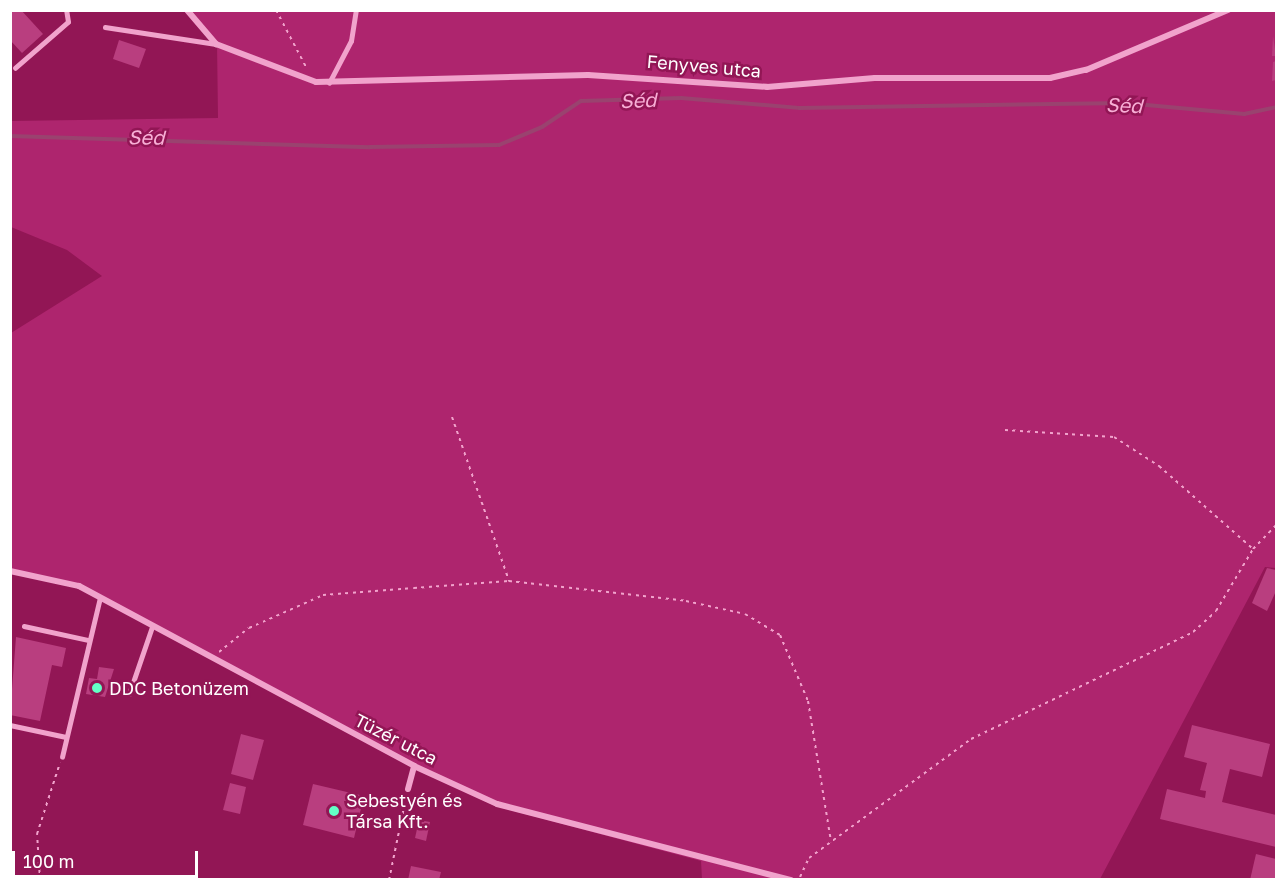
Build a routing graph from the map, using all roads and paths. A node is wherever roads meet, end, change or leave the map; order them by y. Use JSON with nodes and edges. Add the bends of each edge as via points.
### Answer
{"nodes":[{"id":1,"x":66,"y":10,"type":"edge"},
{"id":2,"x":187,"y":10,"type":"edge"},
{"id":3,"x":276,"y":10,"type":"edge"},
{"id":4,"x":356,"y":10,"type":"edge"},
{"id":5,"x":1228,"y":10,"type":"edge"},
{"id":6,"x":105,"y":27,"type":"dead end"},
{"id":7,"x":216,"y":44,"type":"junction"},
{"id":8,"x":15,"y":68,"type":"dead end"},
{"id":9,"x":316,"y":82,"type":"junction"},
{"id":10,"x":329,"y":83,"type":"junction"},
{"id":11,"x":452,"y":417,"type":"dead end"},
{"id":12,"x":1005,"y":430,"type":"dead end"},
{"id":13,"x":1276,"y":525,"type":"edge"},
{"id":14,"x":1253,"y":549,"type":"junction"},
{"id":15,"x":10,"y":571,"type":"edge"},
{"id":16,"x":509,"y":581,"type":"junction"},
{"id":17,"x":100,"y":598,"type":"junction"},
{"id":18,"x":24,"y":626,"type":"dead end"},
{"id":19,"x":152,"y":627,"type":"junction"},
{"id":20,"x":88,"y":640,"type":"junction"},
{"id":21,"x":210,"y":659,"type":"junction"},
{"id":22,"x":129,"y":694,"type":"dead end"},
{"id":23,"x":10,"y":725,"type":"edge"},
{"id":24,"x":66,"y":737,"type":"junction"},
{"id":25,"x":62,"y":757,"type":"joint"},
{"id":26,"x":414,"y":766,"type":"junction"},
{"id":27,"x":408,"y":789,"type":"joint"},
{"id":28,"x":831,"y":842,"type":"junction"},
{"id":29,"x":40,"y":879,"type":"edge"},
{"id":30,"x":389,"y":879,"type":"edge"},
{"id":31,"x":791,"y":879,"type":"edge"},
{"id":32,"x":799,"y":879,"type":"edge"}],
"edges":[{"from":1,"to":8,"type":"lane","via":[[68,22]]},
{"from":2,"to":7,"type":"street","name":"Fenyves utca"},
{"from":3,"to":9,"type":"path"},
{"from":4,"to":10,"type":"lane","via":[[351,41]]},
{"from":5,"to":10,"type":"street","name":"Fenyves utca","via":[[1086,70],[1050,78],[875,78],[767,87],[588,75]]},
{"from":6,"to":7,"type":"lane"},
{"from":7,"to":9,"type":"street","name":"Fenyves utca"},
{"from":9,"to":10,"type":"street","name":"Fenyves utca"},
{"from":11,"to":16,"type":"path"},
{"from":12,"to":14,"type":"path","via":[[1114,437],[1159,466]]},
{"from":13,"to":14,"type":"path"},
{"from":14,"to":28,"type":"path","via":[[1216,611],[1194,632],[971,739]]},
{"from":15,"to":17,"type":"street","name":"Tüzér utca","via":[[60,579]]},
{"from":16,"to":21,"type":"path","via":[[323,595],[249,628]]},
{"from":16,"to":28,"type":"path","via":[[686,601],[745,614],[780,635],[808,701]]},
{"from":17,"to":19,"type":"street","name":"Tüzér utca"},
{"from":17,"to":20,"type":"lane"},
{"from":18,"to":20,"type":"lane"},
{"from":19,"to":21,"type":"street","name":"Tüzér utca"},
{"from":19,"to":22,"type":"lane"},
{"from":20,"to":24,"type":"lane"},
{"from":21,"to":26,"type":"street","name":"Tüzér utca"},
{"from":23,"to":24,"type":"lane"},
{"from":24,"to":25,"type":"lane"},
{"from":25,"to":29,"type":"path","via":[[38,834]]},
{"from":26,"to":27,"type":"street"},
{"from":26,"to":31,"type":"street","name":"Tüzér utca","via":[[534,816]]},
{"from":27,"to":30,"type":"path"},
{"from":28,"to":32,"type":"path","via":[[809,858]]}]}
